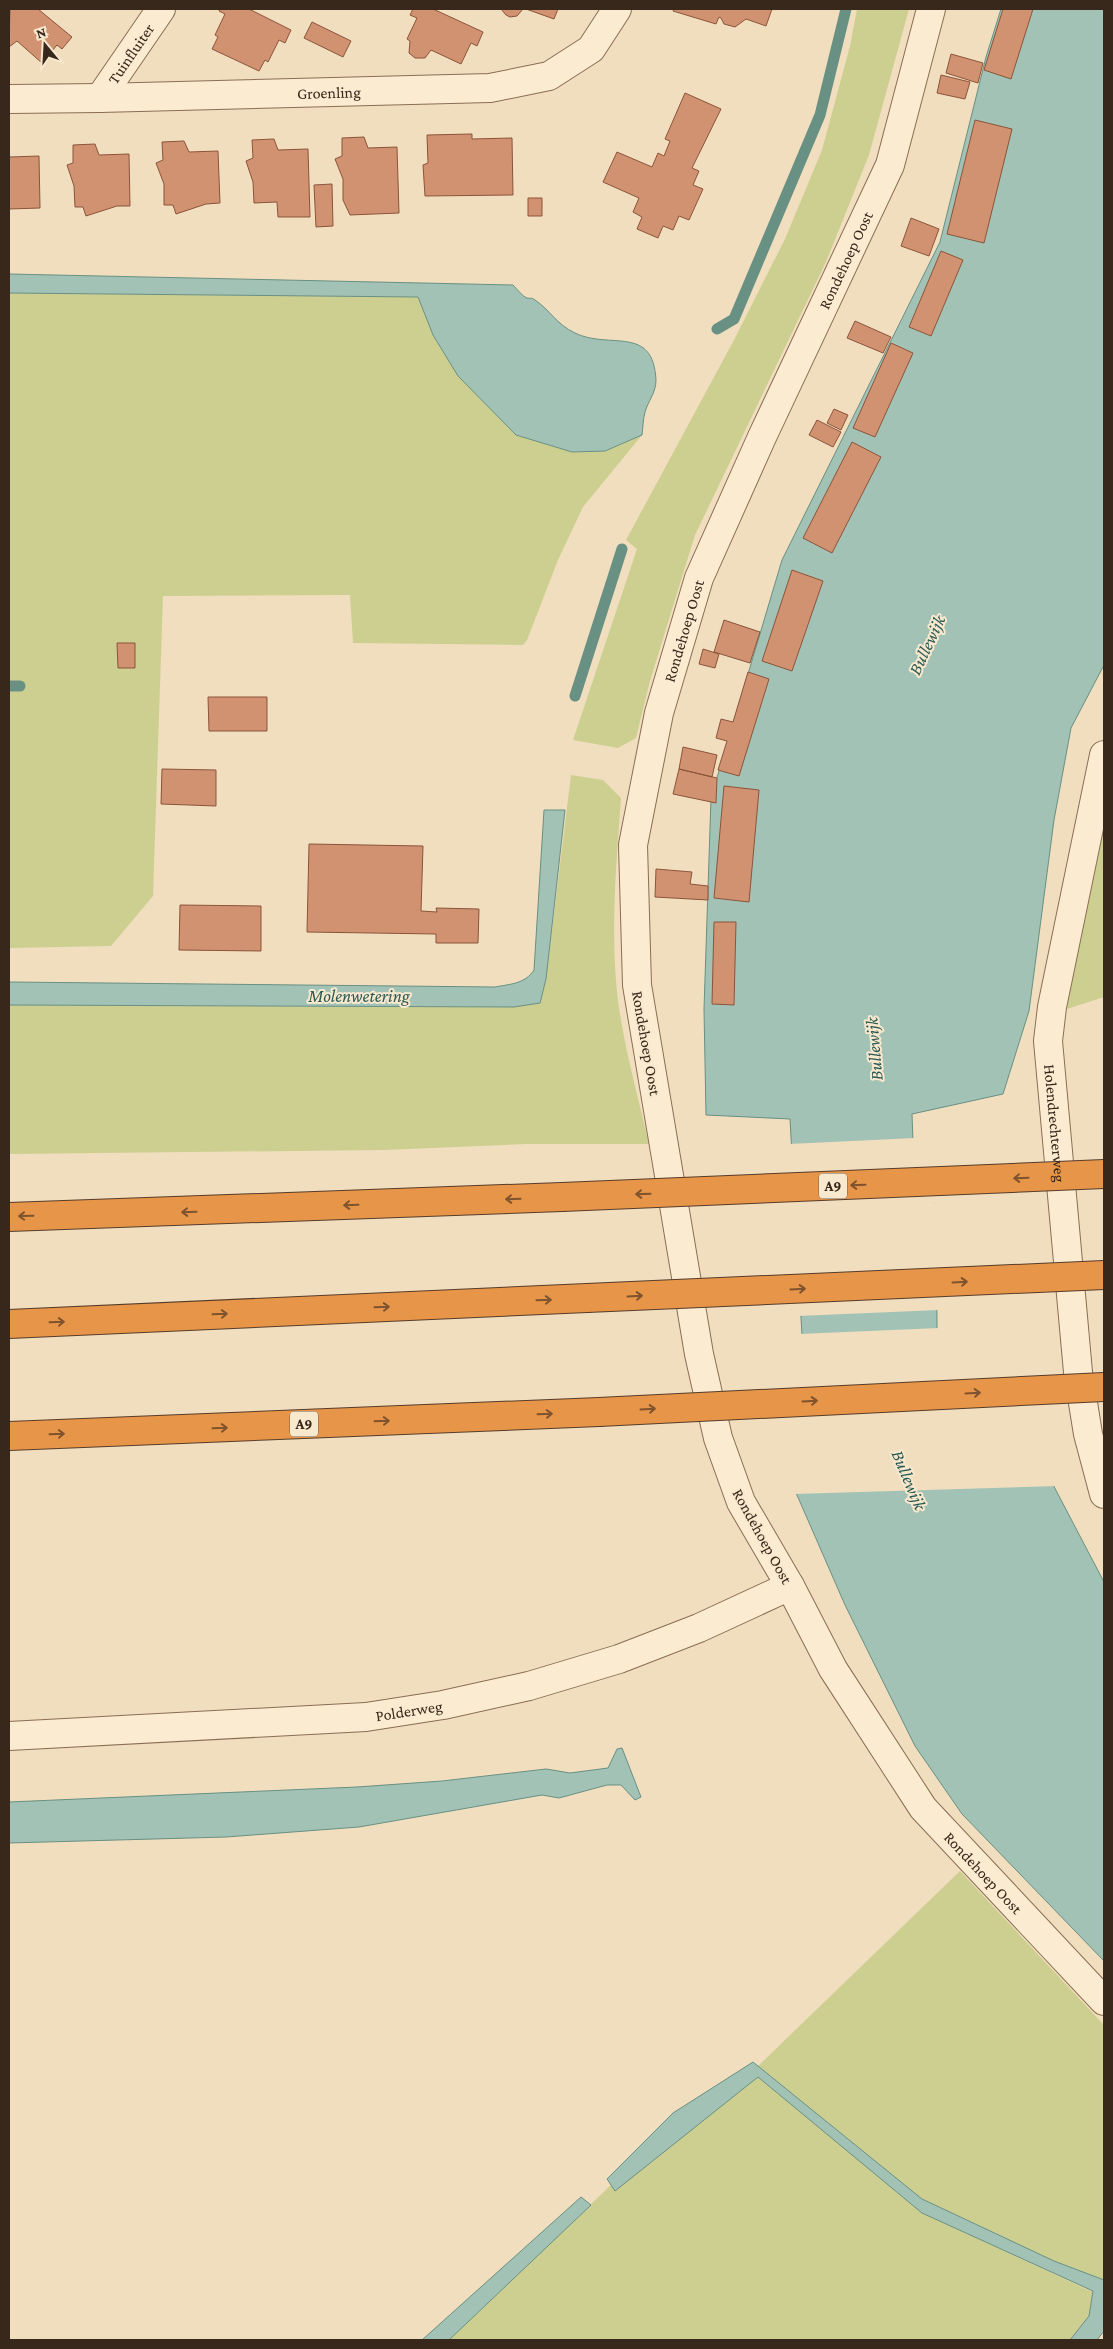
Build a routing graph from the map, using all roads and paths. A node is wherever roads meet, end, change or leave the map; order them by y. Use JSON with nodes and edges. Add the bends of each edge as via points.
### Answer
{"nodes":[{"id":1,"x":161,"y":9,"type":"edge"},
{"id":2,"x":617,"y":9,"type":"edge"},
{"id":3,"x":931,"y":9,"type":"edge"},
{"id":4,"x":9,"y":98,"type":"edge"},
{"id":5,"x":100,"y":98,"type":"junction"},
{"id":6,"x":1104,"y":755,"type":"edge"},
{"id":7,"x":1100,"y":792,"type":"edge"},
{"id":8,"x":1104,"y":1174,"type":"edge"},
{"id":9,"x":9,"y":1217,"type":"edge"},
{"id":10,"x":1104,"y":1275,"type":"edge"},
{"id":11,"x":9,"y":1324,"type":"edge"},
{"id":12,"x":1104,"y":1387,"type":"edge"},
{"id":13,"x":9,"y":1436,"type":"edge"},
{"id":14,"x":1104,"y":1494,"type":"edge"},
{"id":15,"x":790,"y":1586,"type":"junction"},
{"id":16,"x":9,"y":1736,"type":"edge"},
{"id":17,"x":1104,"y":2001,"type":"edge"}],
"edges":[{"from":1,"to":5,"type":"street","name":"Tuinfluiter"},
{"from":2,"to":5,"type":"street","name":"Groenling","via":[[591,49],[549,76],[490,88]]},
{"from":3,"to":15,"type":"street","name":"Rondehoep Oost","via":[[890,166],[699,578],[658,714],[633,845],[637,985],[699,1354],[718,1438],[740,1502]]},
{"from":4,"to":5,"type":"street","name":"Groenling"},
{"from":6,"to":7,"type":"street","name":"Holendrechterweg"},
{"from":7,"to":14,"type":"street","name":"Holendrechterweg","via":[[1052,1007],[1048,1041],[1078,1372],[1088,1434]]},
{"from":8,"to":9,"type":"highway","number":"A9","one_way":true,"bridge":true},
{"from":11,"to":10,"type":"highway","one_way":true,"bridge":true},
{"from":13,"to":12,"type":"highway","number":"A9","one_way":true,"bridge":true},
{"from":15,"to":16,"type":"street","name":"Polderweg","via":[[699,1628],[619,1659],[529,1686],[443,1705],[366,1717]]},
{"from":15,"to":17,"type":"street","name":"Rondehoep Oost","via":[[834,1668],[923,1808]]}]}
